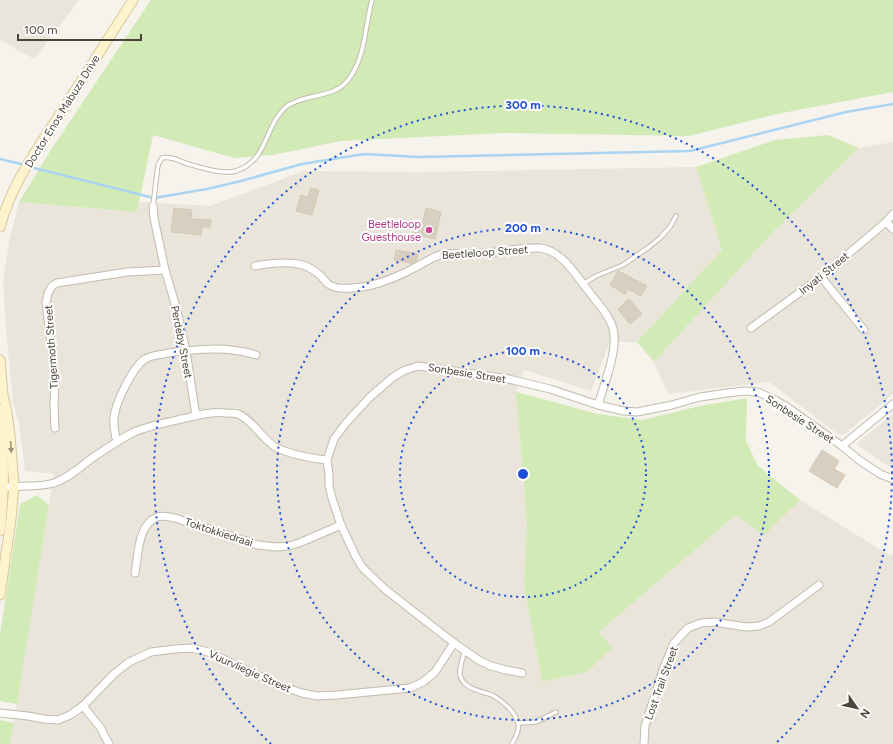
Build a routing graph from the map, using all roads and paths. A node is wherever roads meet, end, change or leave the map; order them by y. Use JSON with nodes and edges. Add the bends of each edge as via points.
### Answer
{"nodes":[{"id":1,"x":133,"y":0,"type":"edge"},
{"id":2,"x":372,"y":0,"type":"edge"},
{"id":3,"x":153,"y":206,"type":"joint"},
{"id":4,"x":893,"y":214,"type":"edge"},
{"id":5,"x":676,"y":216,"type":"dead end"},
{"id":6,"x":886,"y":222,"type":"junction"},
{"id":7,"x":0,"y":227,"type":"edge"},
{"id":8,"x":893,"y":229,"type":"edge"},
{"id":9,"x":255,"y":266,"type":"dead end"},
{"id":10,"x":164,"y":270,"type":"junction"},
{"id":11,"x":821,"y":277,"type":"junction"},
{"id":12,"x":583,"y":284,"type":"junction"},
{"id":13,"x":752,"y":328,"type":"dead end"},
{"id":14,"x":864,"y":330,"type":"dead end"},
{"id":15,"x":186,"y":351,"type":"junction"},
{"id":16,"x":256,"y":356,"type":"dead end"},
{"id":17,"x":0,"y":360,"type":"edge"},
{"id":18,"x":3,"y":395,"type":"junction"},
{"id":19,"x":893,"y":404,"type":"edge"},
{"id":20,"x":598,"y":405,"type":"junction"},
{"id":21,"x":196,"y":416,"type":"junction"},
{"id":22,"x":55,"y":428,"type":"dead end"},
{"id":23,"x":117,"y":442,"type":"junction"},
{"id":24,"x":842,"y":446,"type":"junction"},
{"id":25,"x":327,"y":460,"type":"junction"},
{"id":26,"x":893,"y":479,"type":"edge"},
{"id":27,"x":14,"y":486,"type":"junction"},
{"id":28,"x":1,"y":488,"type":"edge"},
{"id":29,"x":341,"y":525,"type":"junction"},
{"id":30,"x":0,"y":531,"type":"edge"},
{"id":31,"x":135,"y":573,"type":"dead end"},
{"id":32,"x":819,"y":585,"type":"dead end"},
{"id":33,"x":0,"y":595,"type":"edge"},
{"id":34,"x":454,"y":643,"type":"junction"},
{"id":35,"x":465,"y":650,"type":"junction"},
{"id":36,"x":522,"y":672,"type":"dead end"},
{"id":37,"x":83,"y":706,"type":"junction"},
{"id":38,"x":556,"y":712,"type":"dead end"},
{"id":39,"x":0,"y":713,"type":"edge"},
{"id":40,"x":518,"y":723,"type":"junction"},
{"id":41,"x":109,"y":744,"type":"edge"},
{"id":42,"x":512,"y":744,"type":"edge"},
{"id":43,"x":644,"y":744,"type":"edge"}],
"edges":[{"from":1,"to":7,"type":"main road","name":"Doctor Enos Mabuza Drive","via":[[15,186]]},
{"from":2,"to":3,"type":"lane","via":[[359,60],[352,76],[344,85],[336,90],[288,105],[280,114],[257,157],[251,164],[235,171],[221,172],[168,157],[162,158],[158,165]]},
{"from":3,"to":10,"type":"street","name":"Perdeby Street"},
{"from":4,"to":6,"type":"street","name":"Inyati Street"},
{"from":5,"to":12,"type":"lane","via":[[670,227],[649,247],[623,265]]},
{"from":6,"to":8,"type":"street"},
{"from":6,"to":11,"type":"street","name":"Inyati Street"},
{"from":9,"to":12,"type":"street","name":"Beetleloop Street","via":[[273,263],[304,265],[335,288],[362,287],[389,280],[443,254],[541,248],[567,264]]},
{"from":10,"to":15,"type":"street","name":"Perdeby Street"},
{"from":10,"to":22,"type":"street","name":"Tigermoth Street","via":[[120,273],[57,283],[52,286],[46,303],[55,383]]},
{"from":11,"to":13,"type":"street","name":"Inyati Street"},
{"from":11,"to":14,"type":"street"},
{"from":12,"to":20,"type":"street","name":"Beetleloop Street","via":[[600,306],[614,332],[613,354]]},
{"from":15,"to":16,"type":"street","via":[[226,349]]},
{"from":15,"to":21,"type":"street","name":"Perdeby Street"},
{"from":15,"to":23,"type":"street","via":[[146,358],[138,365],[117,404],[114,416]]},
{"from":17,"to":18,"type":"main road"},
{"from":18,"to":27,"type":"main road","one_way":true,"via":[[10,435]]},
{"from":18,"to":28,"type":"main road"},
{"from":19,"to":24,"type":"street"},
{"from":20,"to":24,"type":"street","name":"Sonbesie Street","via":[[637,412],[700,397],[745,391],[758,392],[787,407]]},
{"from":20,"to":25,"type":"street","name":"Sonbesie Street","via":[[550,389],[508,379],[418,366],[392,378],[370,397],[334,439]]},
{"from":21,"to":23,"type":"street","via":[[155,424]]},
{"from":21,"to":25,"type":"street","via":[[223,412],[238,414],[274,446],[306,457]]},
{"from":23,"to":27,"type":"street","via":[[55,483]]},
{"from":24,"to":26,"type":"street","name":"Sonbesie Street","via":[[859,460]]},
{"from":25,"to":29,"type":"street","name":"Sonbesie Street","via":[[329,486]]},
{"from":27,"to":28,"type":"street"},
{"from":27,"to":33,"type":"main road"},
{"from":28,"to":30,"type":"main road"},
{"from":29,"to":31,"type":"street","name":"Toktokkiedraai","via":[[299,543],[277,547],[258,545],[175,518],[156,517],[142,532]]},
{"from":29,"to":34,"type":"street","name":"Sonbesie Street","via":[[362,567],[386,590]]},
{"from":32,"to":43,"type":"street","name":"Lost Trail Street","via":[[769,622],[759,626],[746,627],[714,622],[688,628],[674,643],[664,667],[645,726]]},
{"from":34,"to":35,"type":"street","name":"Sonbesie Street"},
{"from":34,"to":37,"type":"street","name":"Vuurvliegie Street","via":[[435,672],[410,688],[317,696],[281,686],[208,652],[192,648],[151,652],[129,662]]},
{"from":35,"to":36,"type":"street","name":"Sonbesie Street","via":[[491,666]]},
{"from":35,"to":40,"type":"lane","via":[[460,674],[463,681],[468,686],[502,702],[515,715]]},
{"from":37,"to":39,"type":"street","name":"Vuurvliegie Street","via":[[58,720]]},
{"from":37,"to":41,"type":"street"},
{"from":38,"to":40,"type":"lane","via":[[536,722]]},
{"from":40,"to":42,"type":"lane"}]}
